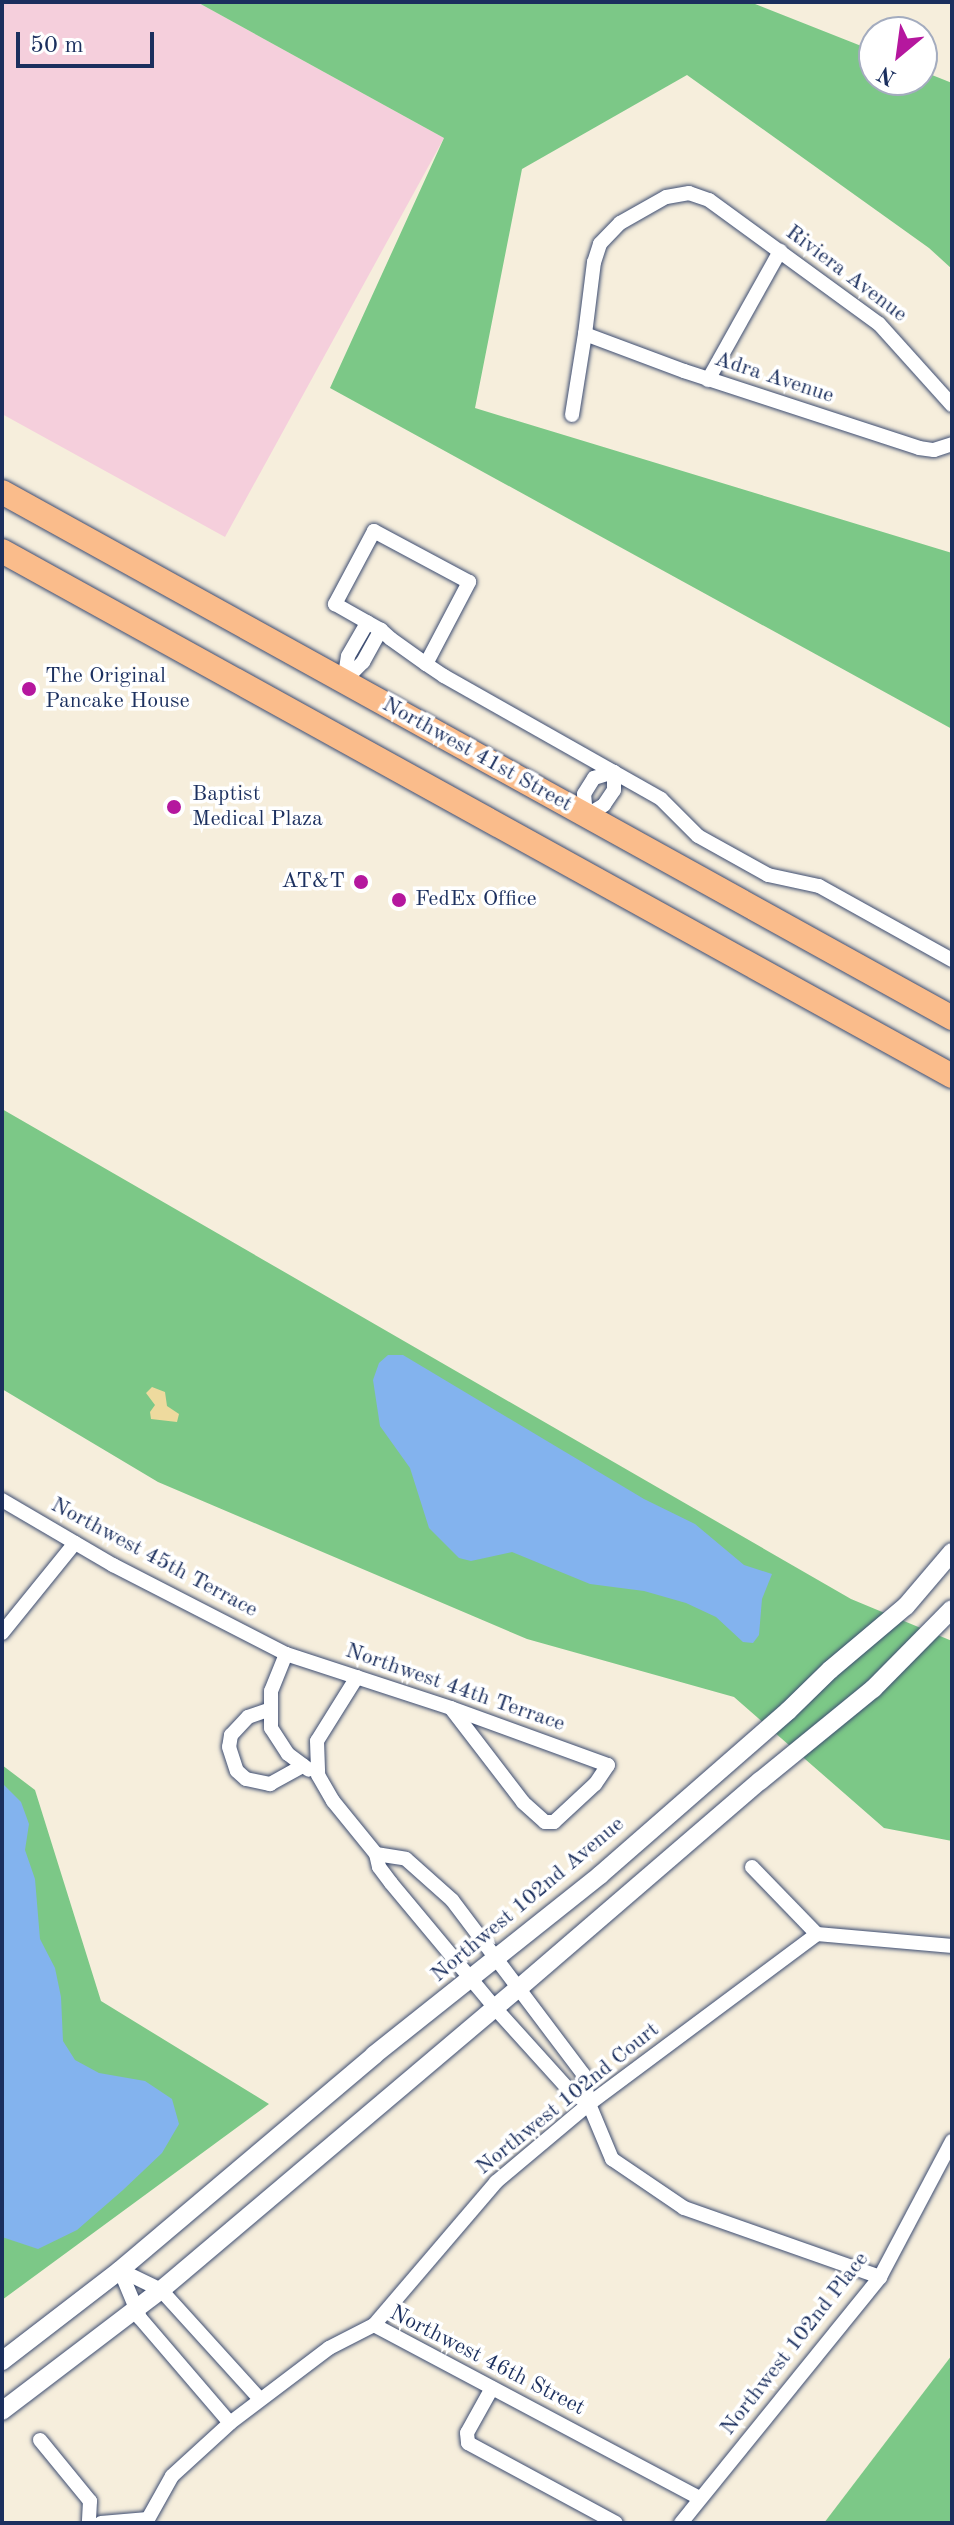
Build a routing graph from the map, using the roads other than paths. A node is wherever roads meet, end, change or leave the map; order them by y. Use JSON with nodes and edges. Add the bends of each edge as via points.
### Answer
{"nodes":[{"id":1,"x":780,"y":251,"type":"junction"},
{"id":2,"x":585,"y":334,"type":"junction"},
{"id":3,"x":708,"y":380,"type":"junction"},
{"id":4,"x":952,"y":405,"type":"edge"},
{"id":5,"x":572,"y":415,"type":"dead end"},
{"id":6,"x":952,"y":444,"type":"edge"},
{"id":7,"x":2,"y":492,"type":"edge"},
{"id":8,"x":2,"y":551,"type":"edge"},
{"id":9,"x":374,"y":626,"type":"junction"},
{"id":10,"x":426,"y":664,"type":"junction"},
{"id":11,"x":344,"y":681,"type":"junction"},
{"id":12,"x":614,"y":772,"type":"junction"},
{"id":13,"x":586,"y":816,"type":"junction"},
{"id":14,"x":952,"y":960,"type":"edge"},
{"id":15,"x":952,"y":1018,"type":"edge"},
{"id":16,"x":952,"y":1076,"type":"edge"},
{"id":17,"x":2,"y":1500,"type":"edge"},
{"id":18,"x":75,"y":1543,"type":"junction"},
{"id":19,"x":952,"y":1552,"type":"edge"},
{"id":20,"x":952,"y":1609,"type":"edge"},
{"id":21,"x":2,"y":1633,"type":"edge"},
{"id":22,"x":286,"y":1654,"type":"junction"},
{"id":23,"x":357,"y":1677,"type":"junction"},
{"id":24,"x":451,"y":1708,"type":"junction"},
{"id":25,"x":268,"y":1710,"type":"junction"},
{"id":26,"x":303,"y":1766,"type":"junction"},
{"id":27,"x":318,"y":1775,"type":"junction"},
{"id":28,"x":376,"y":1854,"type":"junction"},
{"id":29,"x":752,"y":1867,"type":"dead end"},
{"id":30,"x":817,"y":1934,"type":"junction"},
{"id":31,"x":952,"y":1946,"type":"edge"},
{"id":32,"x":497,"y":1959,"type":"junction"},
{"id":33,"x":471,"y":1980,"type":"junction"},
{"id":34,"x":519,"y":1988,"type":"junction"},
{"id":35,"x":495,"y":2008,"type":"junction"},
{"id":36,"x":589,"y":2104,"type":"junction"},
{"id":37,"x":952,"y":2141,"type":"edge"},
{"id":38,"x":120,"y":2270,"type":"junction"},
{"id":39,"x":880,"y":2277,"type":"junction"},
{"id":40,"x":161,"y":2290,"type":"junction"},
{"id":41,"x":135,"y":2311,"type":"junction"},
{"id":42,"x":374,"y":2325,"type":"junction"},
{"id":43,"x":2,"y":2361,"type":"edge"},
{"id":44,"x":492,"y":2388,"type":"junction"},
{"id":45,"x":260,"y":2399,"type":"junction"},
{"id":46,"x":2,"y":2411,"type":"edge"},
{"id":47,"x":230,"y":2423,"type":"junction"},
{"id":48,"x":40,"y":2440,"type":"dead end"},
{"id":49,"x":700,"y":2498,"type":"junction"},
{"id":50,"x":152,"y":2521,"type":"edge"},
{"id":51,"x":89,"y":2523,"type":"edge"},
{"id":52,"x":101,"y":2523,"type":"edge"},
{"id":53,"x":616,"y":2523,"type":"edge"},
{"id":54,"x":681,"y":2523,"type":"edge"}],
"edges":[{"from":1,"to":2,"type":"street","name":"Riviera Avenue","via":[[698,196],[677,194],[653,202],[605,237],[594,262]]},
{"from":1,"to":3,"type":"street"},
{"from":1,"to":4,"type":"street","name":"Riviera Avenue","via":[[894,337]]},
{"from":2,"to":3,"type":"street","name":"Adra Avenue"},
{"from":2,"to":5,"type":"street"},
{"from":3,"to":6,"type":"street","name":"Adra Avenue","via":[[919,448]]},
{"from":7,"to":11,"type":"main road","name":"Northwest 41st Street"},
{"from":8,"to":16,"type":"main road"},
{"from":9,"to":10,"type":"street"},
{"from":9,"to":10,"type":"street","via":[[335,604],[374,531],[469,582]]},
{"from":9,"to":11,"type":"street","via":[[363,662]]},
{"from":10,"to":12,"type":"street"},
{"from":11,"to":13,"type":"main road","name":"Northwest 41st Street"},
{"from":12,"to":13,"type":"street","via":[[614,790],[604,805]]},
{"from":12,"to":13,"type":"street","via":[[594,778],[584,794]]},
{"from":12,"to":14,"type":"street","via":[[668,803],[693,832],[763,872],[819,886]]},
{"from":13,"to":15,"type":"main road","name":"Northwest 41st Street"},
{"from":17,"to":18,"type":"street","name":"Northwest 45th Terrace"},
{"from":18,"to":21,"type":"street"},
{"from":18,"to":22,"type":"street","name":"Northwest 45th Terrace"},
{"from":19,"to":32,"type":"street","name":"Northwest 102nd Avenue","via":[[906,1606]]},
{"from":20,"to":34,"type":"street","via":[[873,1689]]},
{"from":22,"to":23,"type":"street","name":"Northwest 44th Terrace"},
{"from":22,"to":25,"type":"street"},
{"from":23,"to":24,"type":"street","name":"Northwest 44th Terrace"},
{"from":23,"to":27,"type":"street","via":[[317,1741]]},
{"from":24,"to":24,"type":"street","name":"Northwest 44th Terrace","via":[[608,1765],[554,1822],[545,1822],[523,1802]]},
{"from":25,"to":26,"type":"street","via":[[278,1740]]},
{"from":25,"to":26,"type":"street","via":[[248,1717],[231,1735],[237,1771],[246,1779],[270,1784]]},
{"from":26,"to":27,"type":"street"},
{"from":27,"to":28,"type":"street"},
{"from":28,"to":32,"type":"street","via":[[406,1859],[452,1900]]},
{"from":28,"to":33,"type":"street","via":[[391,1883]]},
{"from":29,"to":30,"type":"street"},
{"from":30,"to":31,"type":"street"},
{"from":30,"to":36,"type":"street","name":"Northwest 102nd Court"},
{"from":32,"to":33,"type":"street","name":"Northwest 102nd Avenue"},
{"from":32,"to":34,"type":"street"},
{"from":33,"to":35,"type":"street"},
{"from":33,"to":38,"type":"street","name":"Northwest 102nd Avenue"},
{"from":34,"to":35,"type":"street"},
{"from":34,"to":36,"type":"street","via":[[583,2074]]},
{"from":35,"to":36,"type":"street","via":[[569,2090]]},
{"from":35,"to":40,"type":"street"},
{"from":36,"to":39,"type":"street","via":[[612,2159],[684,2208]]},
{"from":36,"to":42,"type":"street","name":"Northwest 102nd Court","via":[[496,2182]]},
{"from":37,"to":39,"type":"street","name":"Northwest 102nd Place"},
{"from":38,"to":40,"type":"street"},
{"from":38,"to":41,"type":"street"},
{"from":38,"to":43,"type":"street","name":"Northwest 102nd Avenue"},
{"from":39,"to":49,"type":"street","name":"Northwest 102nd Place"},
{"from":40,"to":41,"type":"street"},
{"from":40,"to":45,"type":"street"},
{"from":41,"to":46,"type":"street"},
{"from":41,"to":47,"type":"street"},
{"from":42,"to":44,"type":"street","name":"Northwest 46th Street"},
{"from":42,"to":45,"type":"street","name":"Northwest 46th Street","via":[[329,2348]]},
{"from":44,"to":49,"type":"street","name":"Northwest 46th Street"},
{"from":44,"to":53,"type":"street","via":[[467,2433],[468,2443]]},
{"from":45,"to":47,"type":"street"},
{"from":47,"to":50,"type":"street","via":[[172,2476]]},
{"from":48,"to":51,"type":"street","via":[[90,2501]]},
{"from":49,"to":54,"type":"street","name":"Northwest 102nd Place"},
{"from":50,"to":52,"type":"street"}]}
